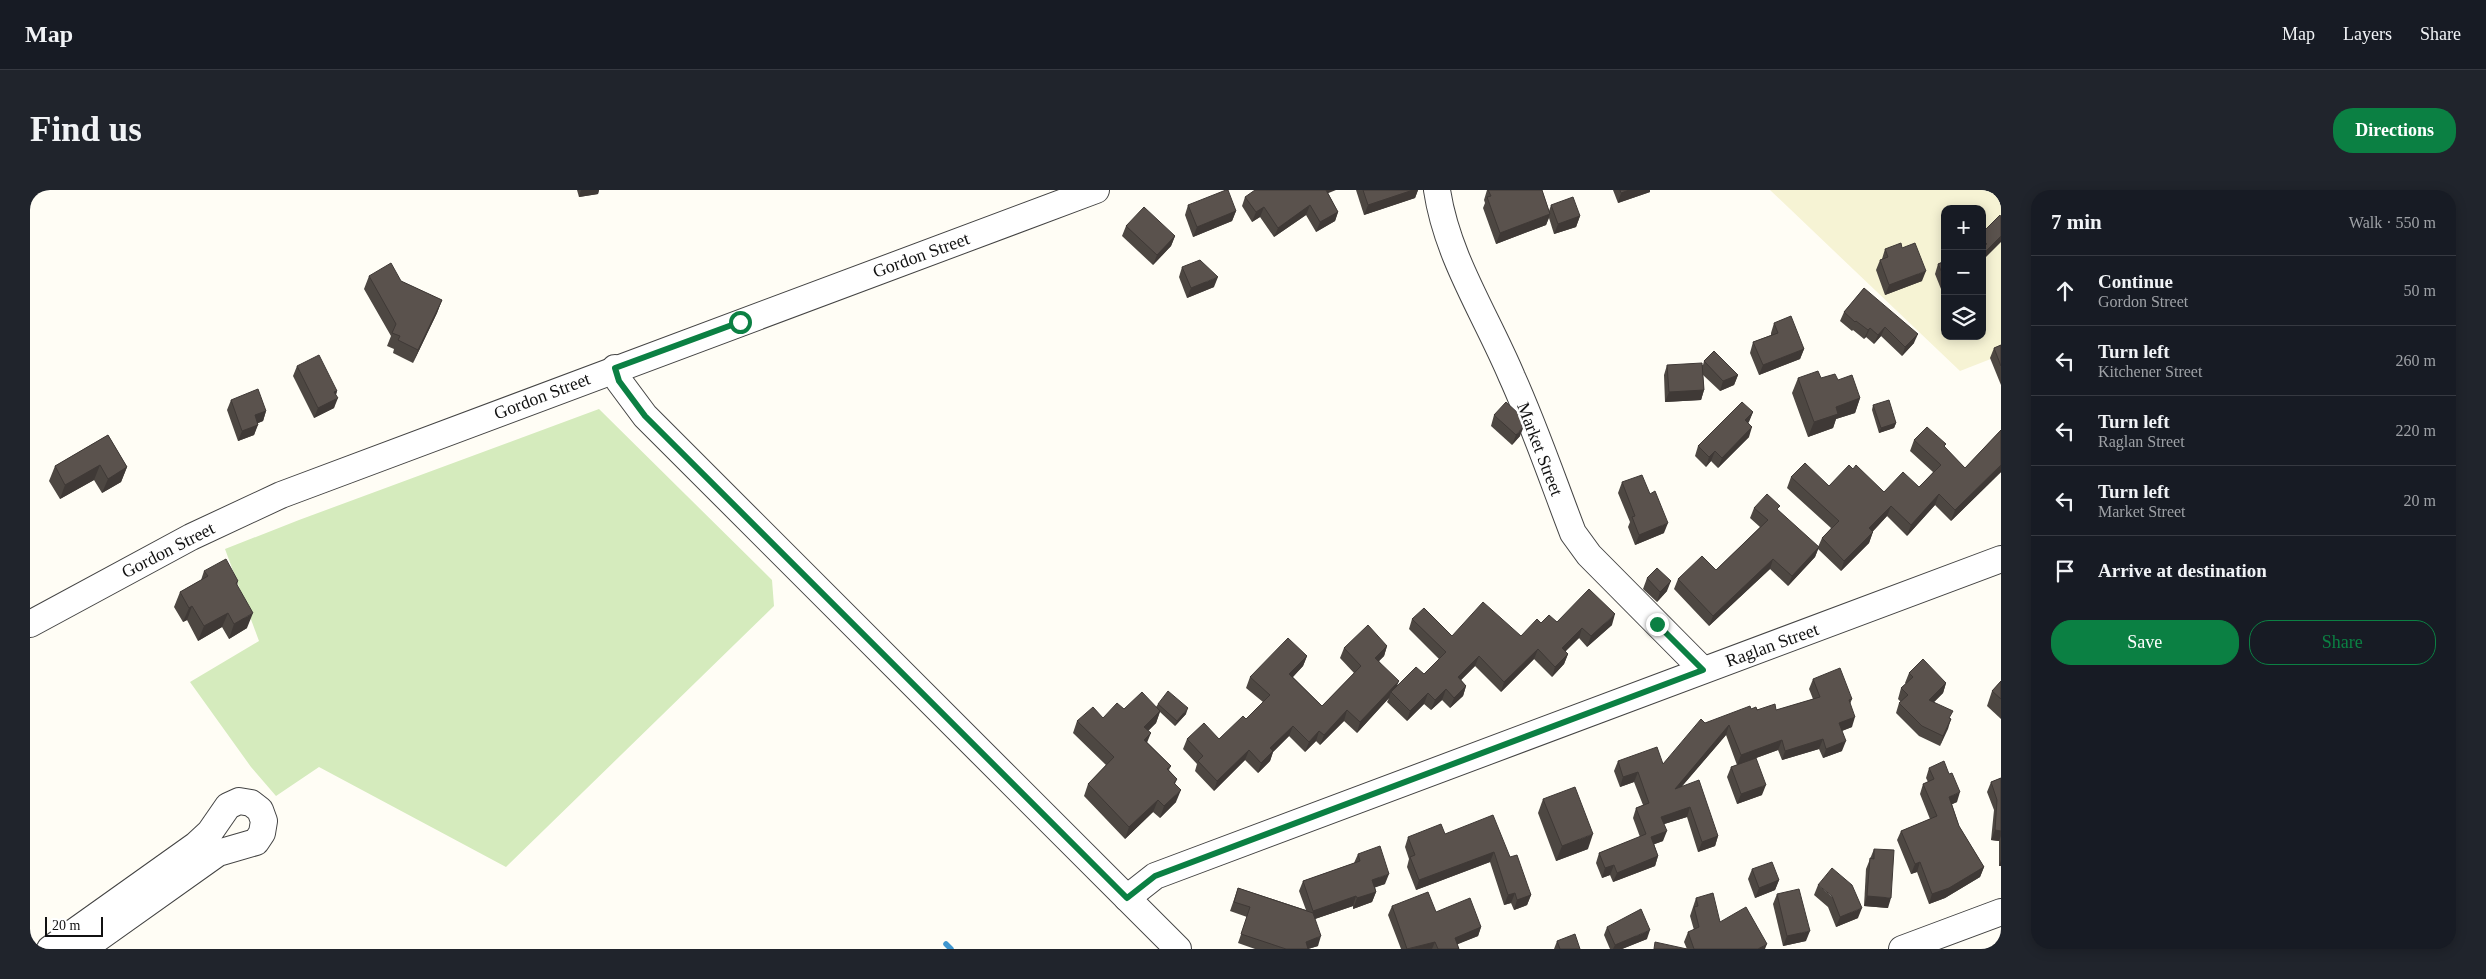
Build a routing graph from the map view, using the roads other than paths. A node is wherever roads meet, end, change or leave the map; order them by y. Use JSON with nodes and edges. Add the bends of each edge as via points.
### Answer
{"nodes":[{"id":1,"x":1096,"y":190,"type":"edge"},
{"id":2,"x":1437,"y":190,"type":"edge"},
{"id":3,"x":615,"y":368,"type":"junction"},
{"id":4,"x":2001,"y":559,"type":"edge"},
{"id":5,"x":30,"y":624,"type":"edge"},
{"id":6,"x":1703,"y":670,"type":"junction"},
{"id":7,"x":1127,"y":898,"type":"junction"},
{"id":8,"x":2001,"y":912,"type":"edge"},
{"id":9,"x":50,"y":949,"type":"edge"},
{"id":10,"x":83,"y":949,"type":"edge"},
{"id":11,"x":1178,"y":949,"type":"edge"},
{"id":12,"x":1902,"y":949,"type":"edge"}],
"edges":[{"from":1,"to":3,"type":"street","name":"Gordon Street"},
{"from":2,"to":6,"type":"street","name":"Market Street","via":[[1464,279],[1512,376],[1573,533],[1589,555]]},
{"from":3,"to":5,"type":"street","name":"Gordon Street","via":[[281,495],[183,541]]},
{"from":3,"to":7,"type":"street","via":[[619,381],[645,416]]},
{"from":4,"to":6,"type":"street","name":"Raglan Street"},
{"from":6,"to":7,"type":"street","name":"Raglan Street","via":[[1155,876]]},
{"from":7,"to":11,"type":"street"},
{"from":8,"to":12,"type":"street"},
{"from":9,"to":10,"type":"street","via":[[196,846],[228,806],[239,801],[251,803],[260,810],[264,821],[256,842],[218,853]]}]}
